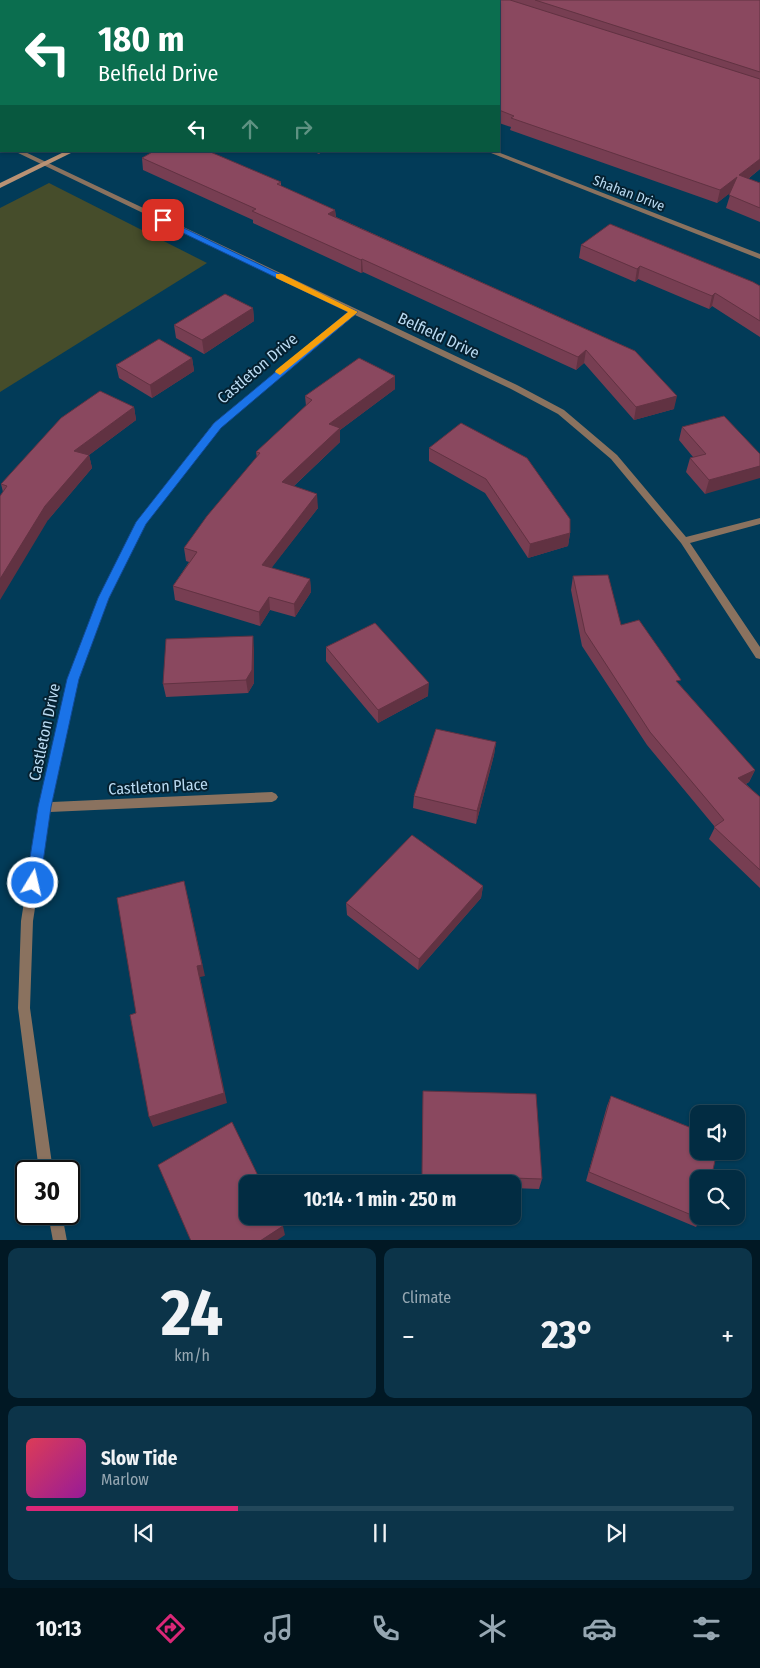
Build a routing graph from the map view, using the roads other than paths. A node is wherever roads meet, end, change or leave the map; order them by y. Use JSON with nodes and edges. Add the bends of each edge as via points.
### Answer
{"nodes":[{"id":1,"x":20,"y":152,"type":"edge"},
{"id":2,"x":70,"y":152,"type":"edge"},
{"id":3,"x":493,"y":152,"type":"edge"},
{"id":4,"x":45,"y":164,"type":"junction"},
{"id":5,"x":0,"y":186,"type":"edge"},
{"id":6,"x":760,"y":258,"type":"edge"},
{"id":7,"x":354,"y":312,"type":"junction"},
{"id":8,"x":760,"y":521,"type":"edge"},
{"id":9,"x":684,"y":541,"type":"junction"},
{"id":10,"x":760,"y":655,"type":"edge"},
{"id":11,"x":272,"y":796,"type":"dead end"},
{"id":12,"x":45,"y":807,"type":"junction"},
{"id":13,"x":45,"y":1160,"type":"edge"},
{"id":14,"x":57,"y":1225,"type":"edge"},
{"id":15,"x":60,"y":1240,"type":"edge"}],
"edges":[{"from":1,"to":4,"type":"street","name":"Belfield Drive"},
{"from":2,"to":4,"type":"main road"},
{"from":3,"to":6,"type":"street","name":"Shahan Drive"},
{"from":4,"to":5,"type":"main road"},
{"from":4,"to":7,"type":"street","name":"Belfield Drive"},
{"from":7,"to":9,"type":"street","name":"Belfield Drive","via":[[561,412],[614,457]]},
{"from":7,"to":12,"type":"street","name":"Castleton Drive","via":[[217,425],[141,522],[104,598],[73,679]]},
{"from":8,"to":9,"type":"street"},
{"from":9,"to":10,"type":"street","name":"Belfield Drive"},
{"from":11,"to":12,"type":"street","name":"Castleton Place"},
{"from":12,"to":13,"type":"street","name":"Castleton Drive","via":[[27,921],[24,1008]]},
{"from":14,"to":15,"type":"street"}]}
